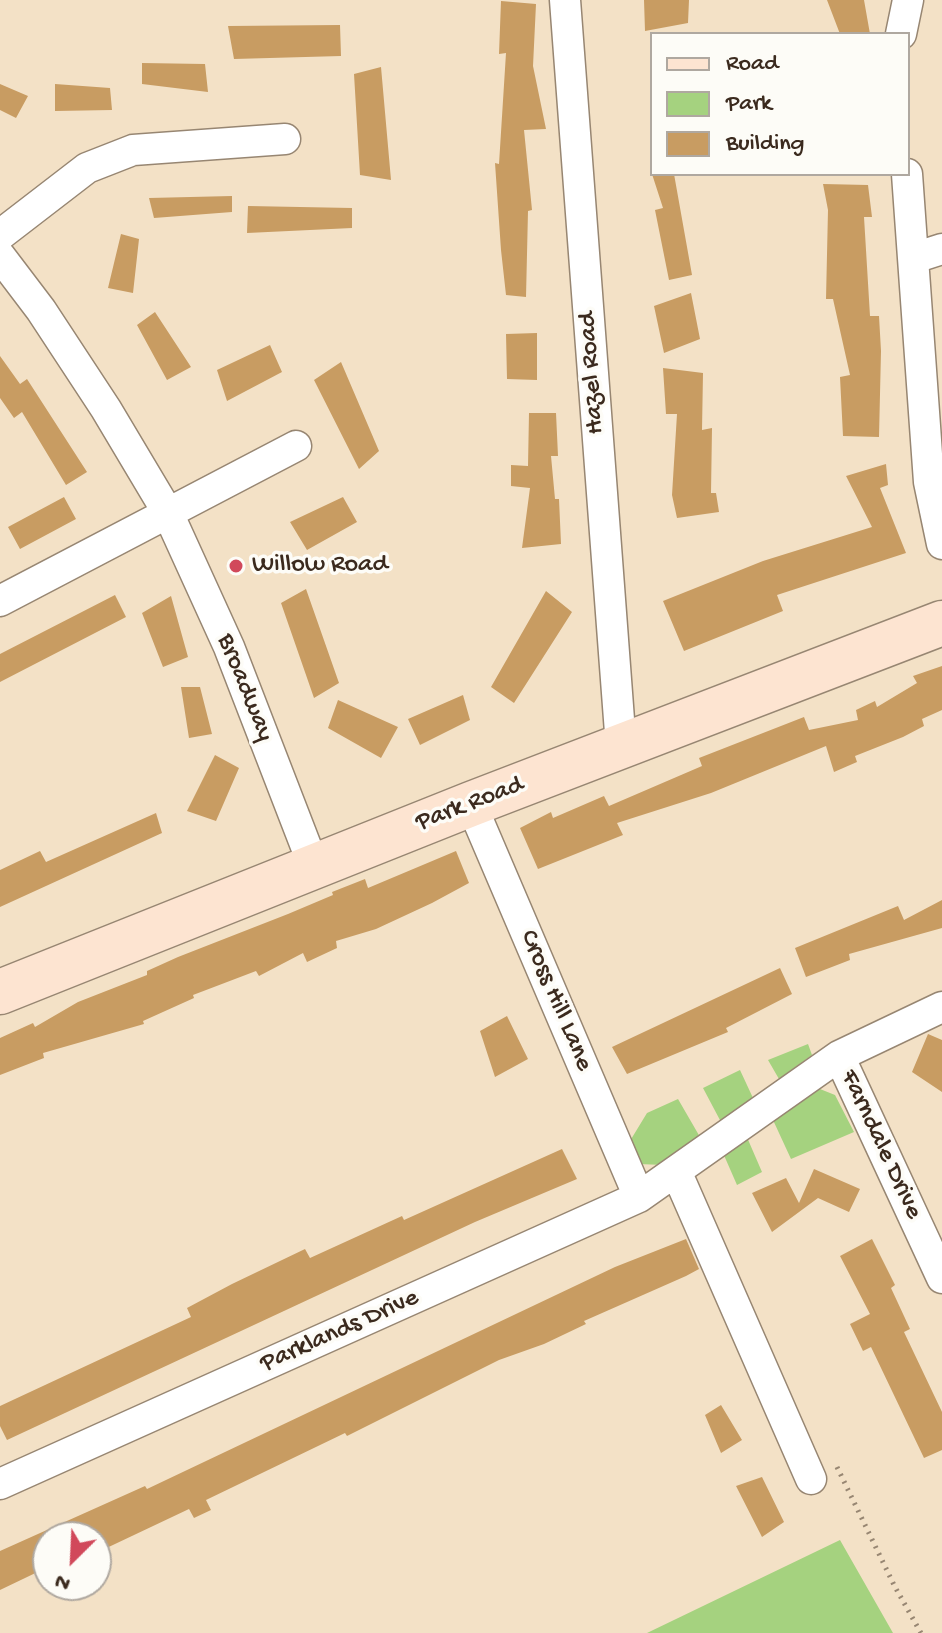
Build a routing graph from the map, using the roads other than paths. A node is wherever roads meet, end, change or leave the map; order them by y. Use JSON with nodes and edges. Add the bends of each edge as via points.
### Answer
{"nodes":[{"id":1,"x":565,"y":0,"type":"edge"},
{"id":2,"x":908,"y":0,"type":"edge"},
{"id":3,"x":901,"y":32,"type":"edge"},
{"id":4,"x":285,"y":139,"type":"dead end"},
{"id":5,"x":908,"y":176,"type":"edge"},
{"id":6,"x":0,"y":235,"type":"edge"},
{"id":7,"x":928,"y":254,"type":"edge"},
{"id":8,"x":0,"y":256,"type":"edge"},
{"id":9,"x":296,"y":446,"type":"dead end"},
{"id":10,"x":168,"y":513,"type":"junction"},
{"id":11,"x":942,"y":544,"type":"edge"},
{"id":12,"x":0,"y":601,"type":"edge"},
{"id":13,"x":942,"y":623,"type":"edge"},
{"id":14,"x":621,"y":746,"type":"junction"},
{"id":15,"x":471,"y":804,"type":"junction"},
{"id":16,"x":314,"y":867,"type":"junction"},
{"id":17,"x":0,"y":992,"type":"edge"},
{"id":18,"x":942,"y":1007,"type":"edge"},
{"id":19,"x":839,"y":1056,"type":"junction"},
{"id":20,"x":676,"y":1171,"type":"junction"},
{"id":21,"x":639,"y":1197,"type":"junction"},
{"id":22,"x":942,"y":1278,"type":"edge"},
{"id":23,"x":811,"y":1479,"type":"dead end"},
{"id":24,"x":0,"y":1484,"type":"edge"}],
"edges":[{"from":1,"to":14,"type":"street","name":"Hazel Road"},
{"from":2,"to":3,"type":"street"},
{"from":4,"to":6,"type":"street","via":[[133,150],[87,168]]},
{"from":5,"to":7,"type":"street"},
{"from":7,"to":11,"type":"street","via":[[929,482]]},
{"from":8,"to":10,"type":"street","name":"Broadway","via":[[98,397]]},
{"from":9,"to":10,"type":"street"},
{"from":10,"to":12,"type":"street"},
{"from":10,"to":16,"type":"street","name":"Broadway","via":[[229,647]]},
{"from":13,"to":14,"type":"street","name":"Park Road"},
{"from":14,"to":15,"type":"street","name":"Park Road"},
{"from":15,"to":16,"type":"street","name":"Park Road"},
{"from":15,"to":21,"type":"street","name":"Cross Hill Lane"},
{"from":16,"to":17,"type":"street","name":"Park Road"},
{"from":18,"to":19,"type":"street","name":"Parklands Drive"},
{"from":19,"to":20,"type":"street","name":"Parklands Drive"},
{"from":19,"to":22,"type":"street","name":"Farndale Drive"},
{"from":20,"to":21,"type":"street","name":"Parklands Drive"},
{"from":20,"to":23,"type":"street"},
{"from":21,"to":24,"type":"street","name":"Parklands Drive"}]}
